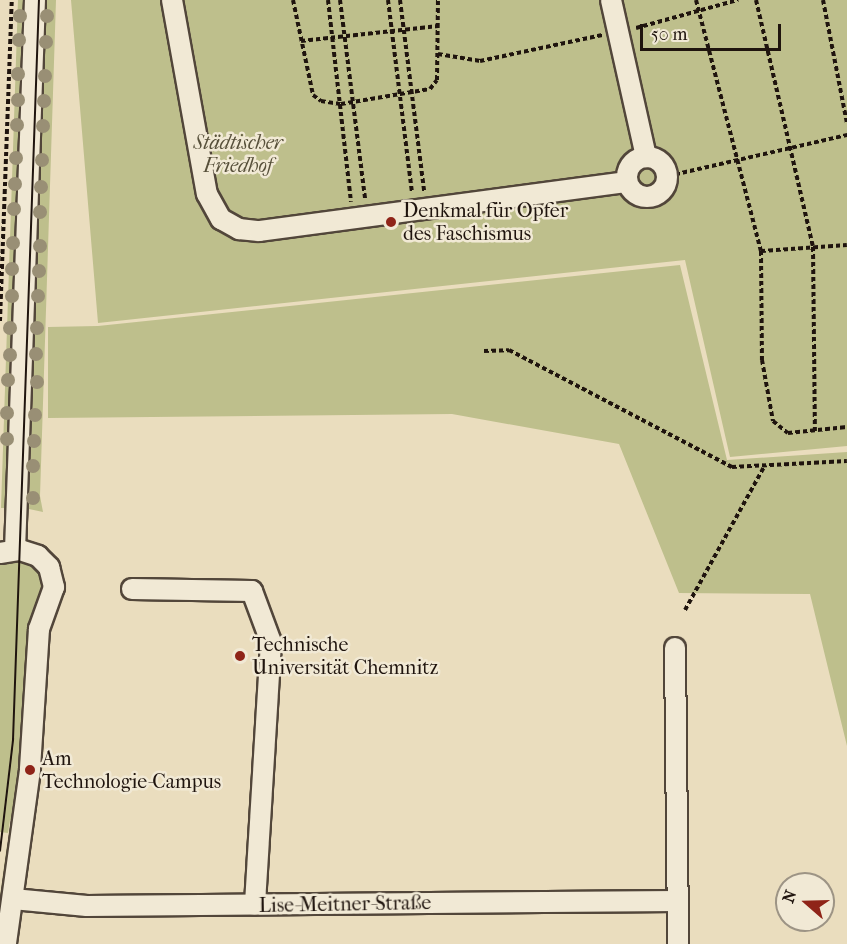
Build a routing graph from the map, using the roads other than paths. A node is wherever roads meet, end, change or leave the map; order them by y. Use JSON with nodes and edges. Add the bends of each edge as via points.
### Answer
{"nodes":[{"id":1,"x":35,"y":0,"type":"edge"},
{"id":2,"x":172,"y":0,"type":"edge"},
{"id":3,"x":611,"y":0,"type":"edge"},
{"id":4,"x":646,"y":157,"type":"junction"},
{"id":5,"x":627,"y":182,"type":"junction"},
{"id":6,"x":8,"y":551,"type":"edge"},
{"id":7,"x":132,"y":589,"type":"dead end"},
{"id":8,"x":675,"y":648,"type":"dead end"},
{"id":9,"x":13,"y":899,"type":"junction"},
{"id":10,"x":677,"y":901,"type":"junction"},
{"id":11,"x":255,"y":904,"type":"junction"},
{"id":12,"x":6,"y":944,"type":"edge"},
{"id":13,"x":678,"y":944,"type":"edge"}],
"edges":[{"from":1,"to":6,"type":"street"},
{"from":2,"to":5,"type":"street","via":[[212,209],[229,225],[247,231]]},
{"from":3,"to":4,"type":"street","via":[[627,30]]},
{"from":4,"to":5,"type":"street","via":[[635,161],[628,170]]},
{"from":4,"to":5,"type":"street","via":[[656,159],[668,176],[667,185],[654,197],[637,196]]},
{"from":6,"to":9,"type":"street","via":[[38,556],[49,567],[54,587],[38,637],[30,770]]},
{"from":7,"to":11,"type":"street","via":[[252,591],[271,642]]},
{"from":8,"to":10,"type":"street"},
{"from":9,"to":11,"type":"street","name":"Lise-Meitner-Straße","via":[[87,906]]},
{"from":9,"to":12,"type":"street"},
{"from":10,"to":11,"type":"street","name":"Lise-Meitner-Straße"},
{"from":10,"to":13,"type":"street"}]}
